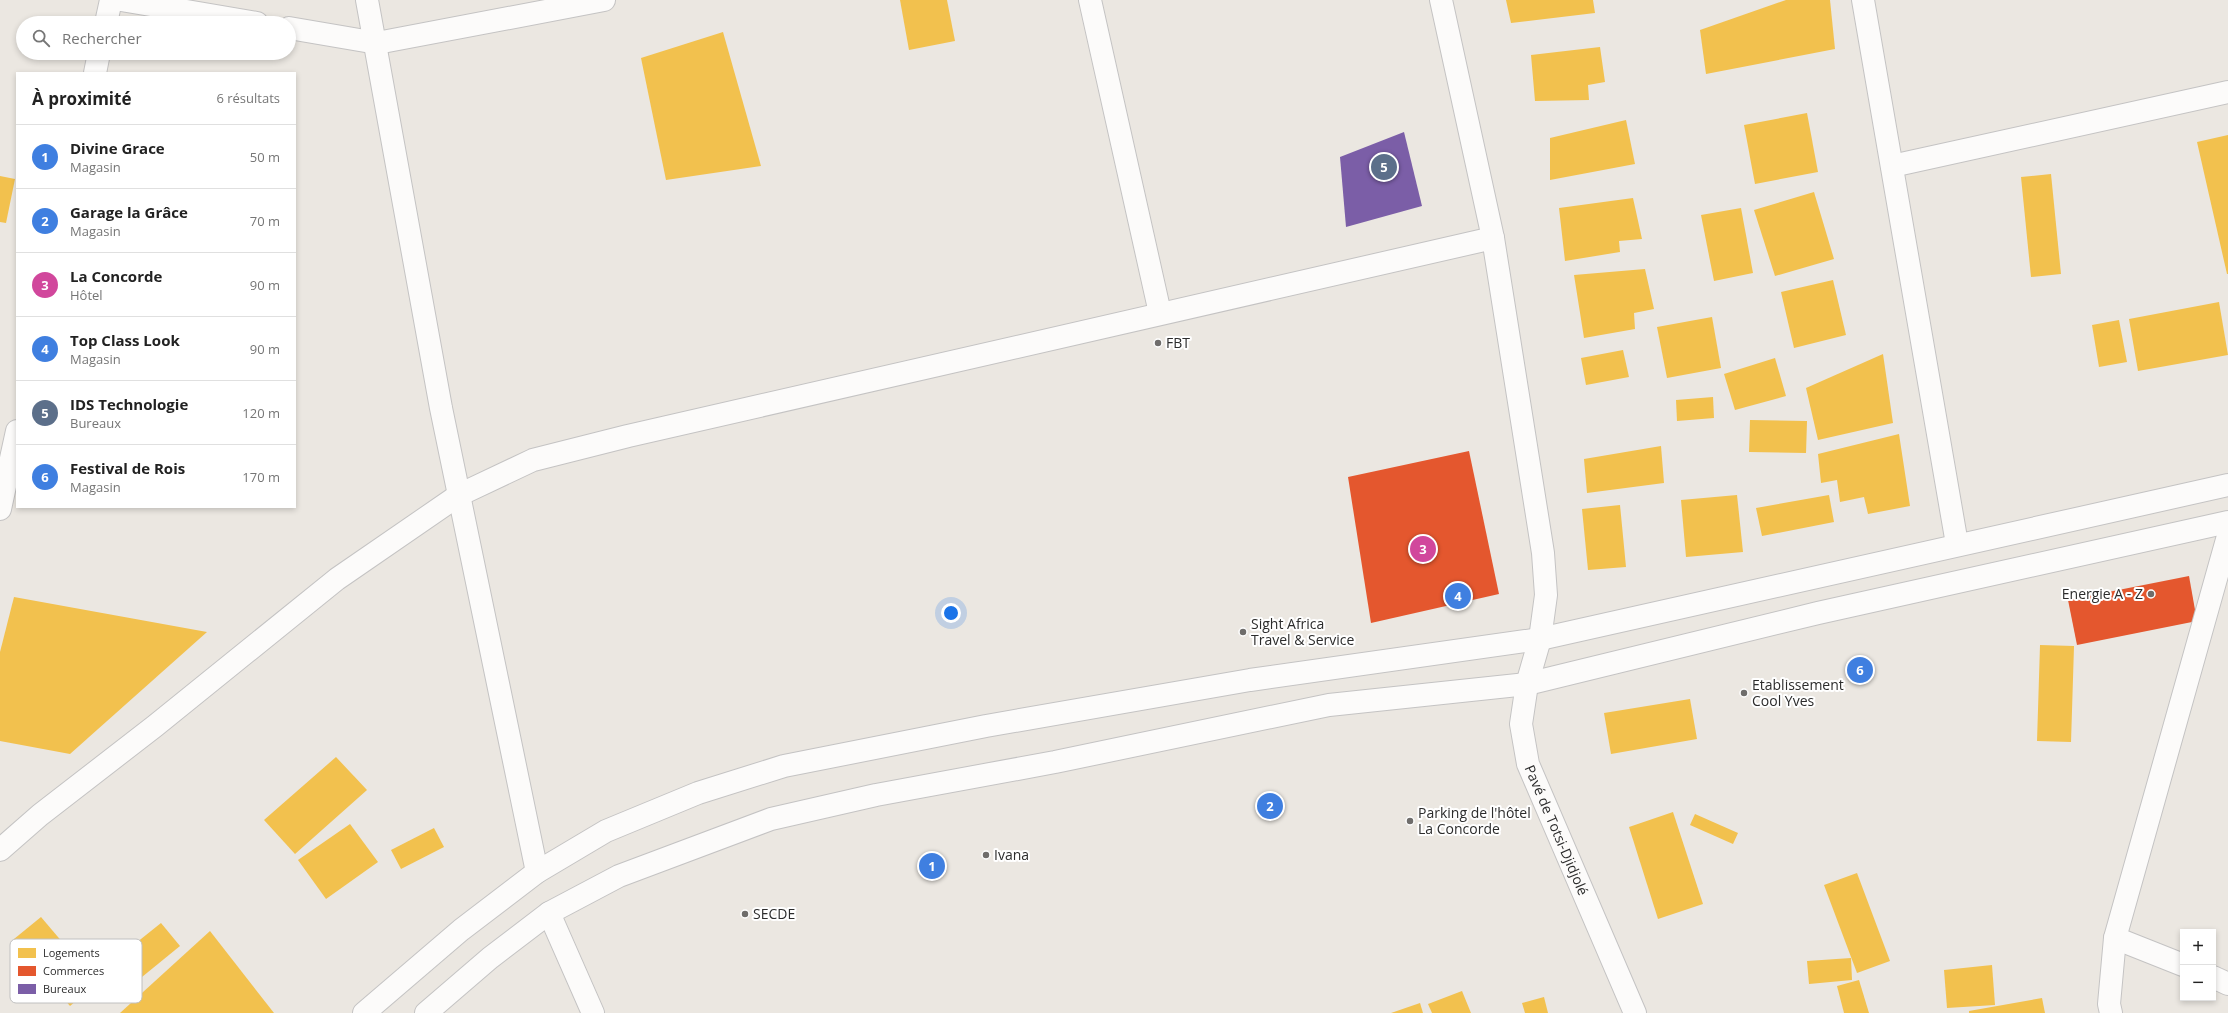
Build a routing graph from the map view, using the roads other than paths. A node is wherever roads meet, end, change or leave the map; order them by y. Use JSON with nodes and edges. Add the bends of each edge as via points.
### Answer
{"nodes":[{"id":1,"x":111,"y":0,"type":"edge"},
{"id":2,"x":121,"y":0,"type":"edge"},
{"id":3,"x":368,"y":0,"type":"edge"},
{"id":4,"x":604,"y":0,"type":"edge"},
{"id":5,"x":1090,"y":0,"type":"edge"},
{"id":6,"x":1441,"y":0,"type":"edge"},
{"id":7,"x":1863,"y":0,"type":"edge"},
{"id":8,"x":108,"y":16,"type":"edge"},
{"id":9,"x":216,"y":16,"type":"edge"},
{"id":10,"x":296,"y":29,"type":"edge"},
{"id":11,"x":377,"y":43,"type":"junction"},
{"id":12,"x":98,"y":60,"type":"edge"},
{"id":13,"x":95,"y":72,"type":"edge"},
{"id":14,"x":2228,"y":92,"type":"edge"},
{"id":15,"x":1892,"y":166,"type":"junction"},
{"id":16,"x":1493,"y":238,"type":"junction"},
{"id":17,"x":1160,"y":313,"type":"junction"},
{"id":18,"x":16,"y":436,"type":"edge"},
{"id":19,"x":2228,"y":485,"type":"edge"},
{"id":20,"x":459,"y":495,"type":"junction"},
{"id":21,"x":0,"y":509,"type":"edge"},
{"id":22,"x":2228,"y":522,"type":"edge"},
{"id":23,"x":2228,"y":536,"type":"edge"},
{"id":24,"x":1957,"y":544,"type":"junction"},
{"id":25,"x":1540,"y":639,"type":"junction"},
{"id":26,"x":1527,"y":684,"type":"junction"},
{"id":27,"x":0,"y":850,"type":"edge"},
{"id":28,"x":537,"y":872,"type":"junction"},
{"id":29,"x":549,"y":913,"type":"junction"},
{"id":30,"x":2115,"y":938,"type":"junction"},
{"id":31,"x":2180,"y":964,"type":"edge"},
{"id":32,"x":2216,"y":978,"type":"edge"},
{"id":33,"x":2228,"y":984,"type":"edge"},
{"id":34,"x":364,"y":1013,"type":"edge"},
{"id":35,"x":426,"y":1013,"type":"edge"},
{"id":36,"x":593,"y":1013,"type":"edge"},
{"id":37,"x":1635,"y":1013,"type":"edge"},
{"id":38,"x":2111,"y":1013,"type":"edge"}],
"edges":[{"from":1,"to":8,"type":"street"},
{"from":2,"to":9,"type":"street"},
{"from":3,"to":11,"type":"street"},
{"from":4,"to":11,"type":"street"},
{"from":5,"to":17,"type":"street"},
{"from":6,"to":16,"type":"street","name":"Pavé de Totsi-Djidjolé"},
{"from":7,"to":15,"type":"street"},
{"from":10,"to":11,"type":"street"},
{"from":11,"to":20,"type":"street","via":[[441,408]]},
{"from":12,"to":13,"type":"street"},
{"from":14,"to":15,"type":"street"},
{"from":15,"to":24,"type":"street"},
{"from":16,"to":17,"type":"street"},
{"from":16,"to":25,"type":"street","name":"Pavé de Totsi-Djidjolé","via":[[1543,553],[1546,595]]},
{"from":17,"to":20,"type":"street","via":[[533,460]]},
{"from":18,"to":21,"type":"street"},
{"from":19,"to":24,"type":"street"},
{"from":20,"to":27,"type":"street","via":[[337,579],[40,815]]},
{"from":20,"to":28,"type":"street"},
{"from":22,"to":26,"type":"street","via":[[1818,613]]},
{"from":23,"to":30,"type":"street"},
{"from":24,"to":25,"type":"street"},
{"from":25,"to":26,"type":"street","name":"Pavé de Totsi-Djidjolé"},
{"from":25,"to":28,"type":"street","via":[[1242,682],[986,726],[784,766],[698,793],[606,831]]},
{"from":26,"to":29,"type":"street","via":[[1329,704],[1055,762],[876,795],[771,819],[619,876]]},
{"from":26,"to":37,"type":"street","name":"Pavé de Totsi-Djidjolé","via":[[1521,724],[1528,764]]},
{"from":28,"to":34,"type":"street","via":[[461,930]]},
{"from":29,"to":35,"type":"street","via":[[490,958]]},
{"from":29,"to":36,"type":"street"},
{"from":30,"to":31,"type":"street"},
{"from":30,"to":38,"type":"street","via":[[2109,1004]]},
{"from":32,"to":33,"type":"street"}]}
